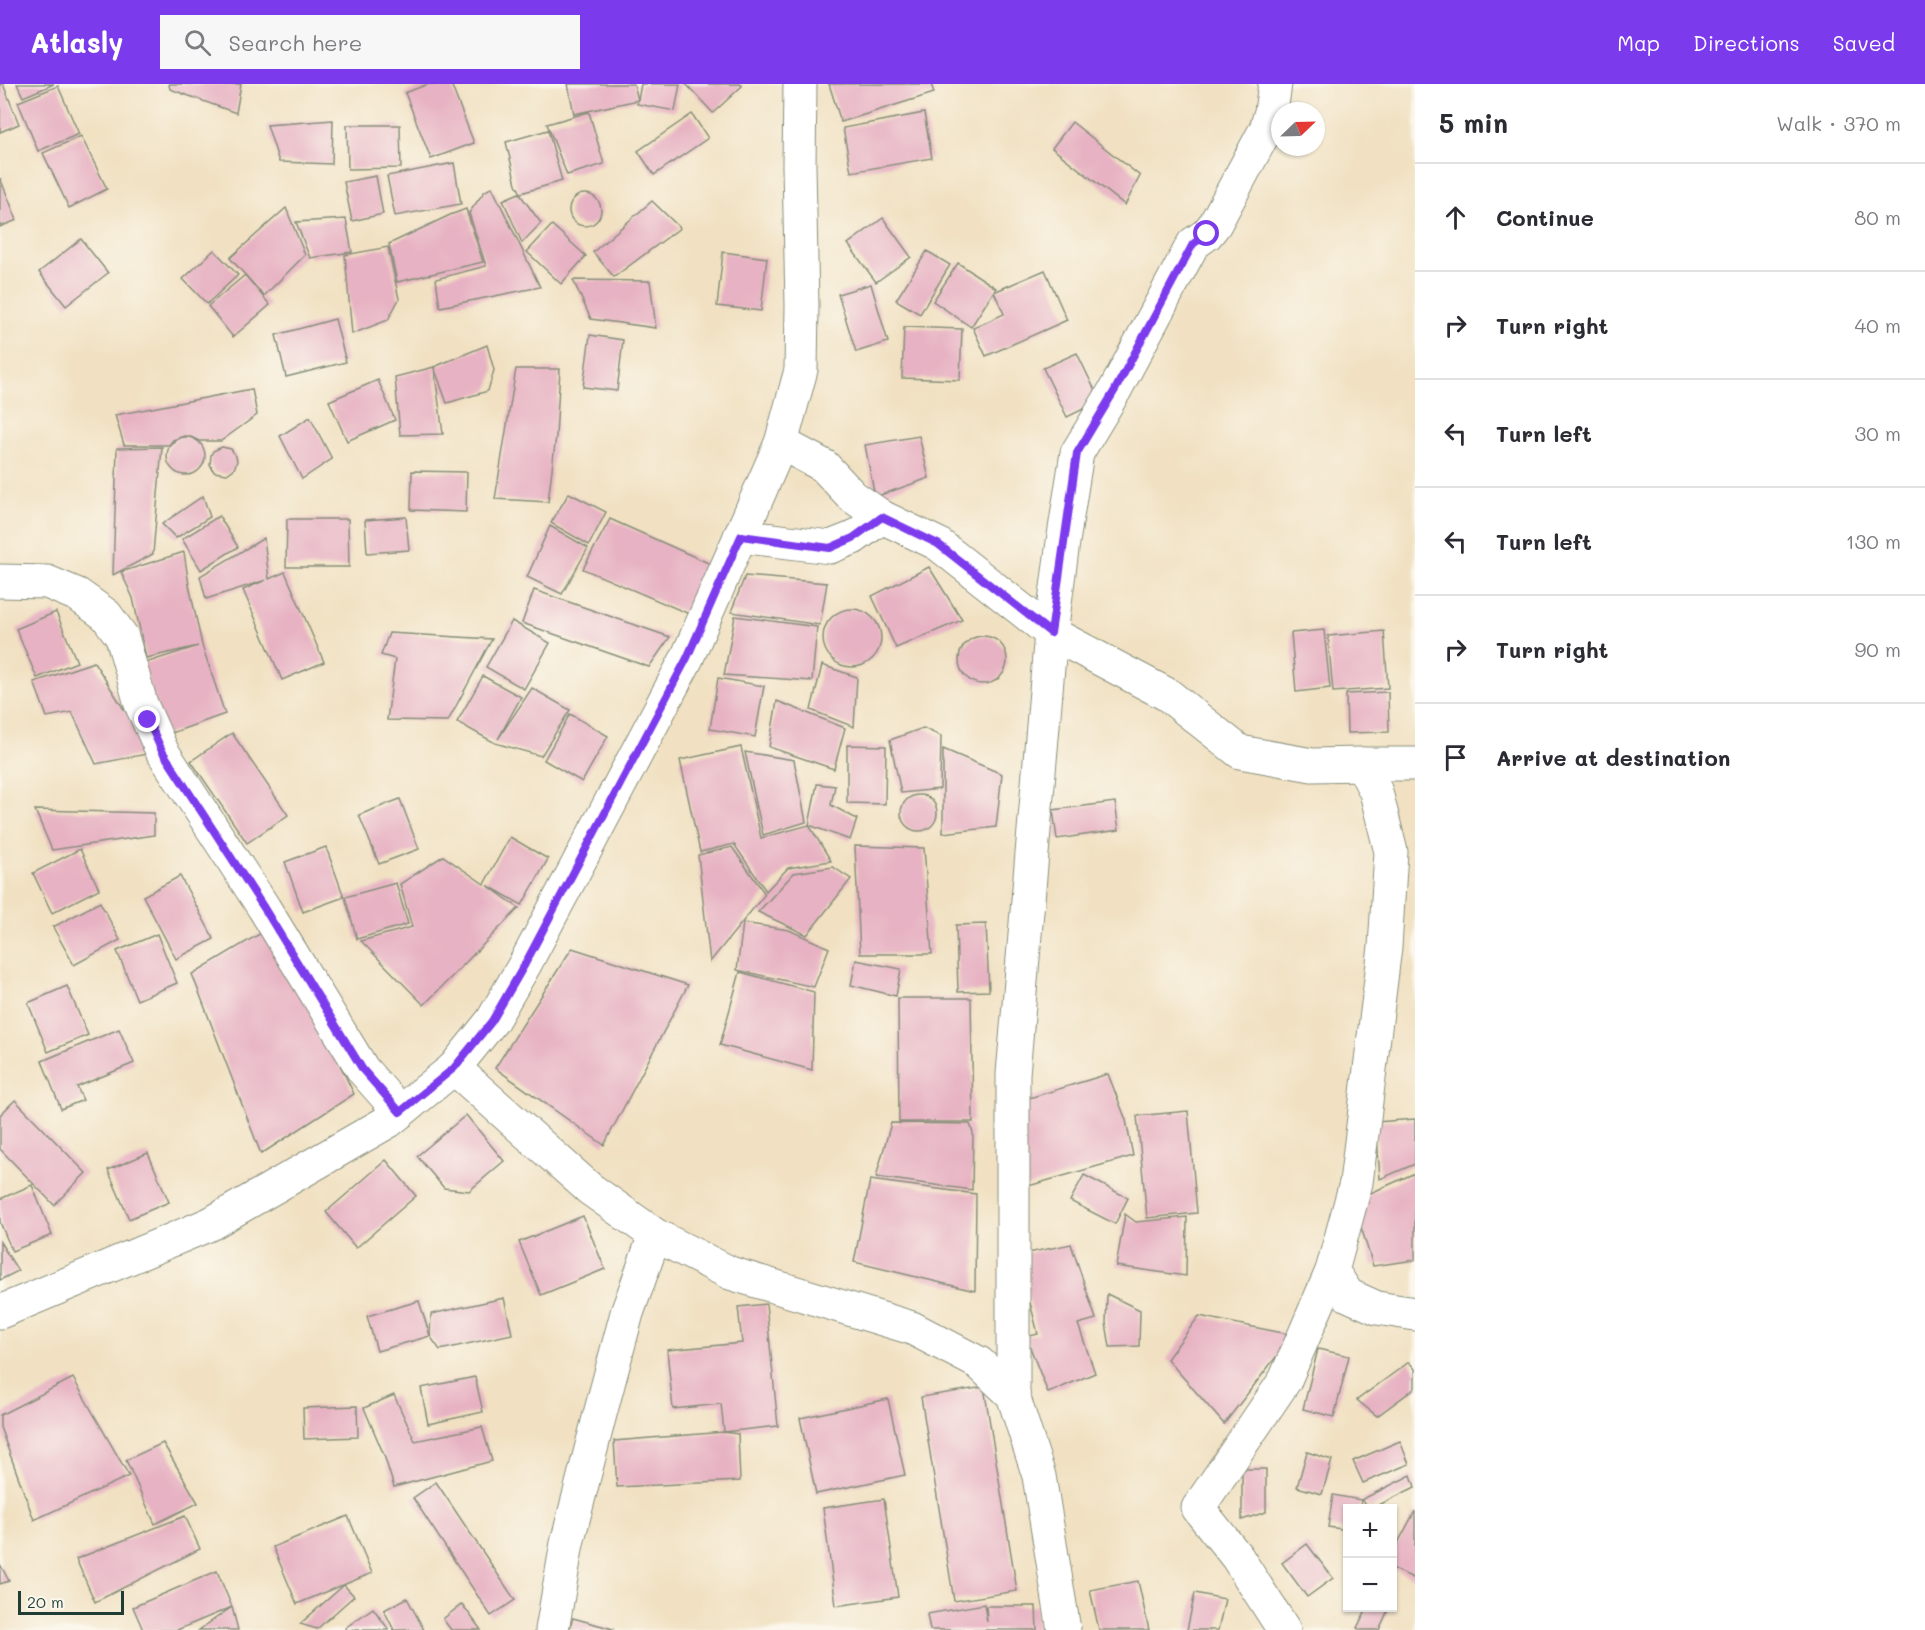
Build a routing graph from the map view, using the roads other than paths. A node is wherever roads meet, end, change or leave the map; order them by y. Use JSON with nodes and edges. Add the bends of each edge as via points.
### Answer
{"nodes":[{"id":1,"x":800,"y":84,"type":"edge"},
{"id":2,"x":1275,"y":84,"type":"edge"},
{"id":3,"x":781,"y":443,"type":"junction"},
{"id":4,"x":882,"y":517,"type":"junction"},
{"id":5,"x":741,"y":536,"type":"junction"},
{"id":6,"x":0,"y":581,"type":"edge"},
{"id":7,"x":1051,"y":633,"type":"junction"},
{"id":8,"x":1362,"y":764,"type":"junction"},
{"id":9,"x":1415,"y":764,"type":"edge"},
{"id":10,"x":454,"y":1068,"type":"junction"},
{"id":11,"x":400,"y":1112,"type":"junction"},
{"id":12,"x":656,"y":1235,"type":"junction"},
{"id":13,"x":1332,"y":1271,"type":"junction"},
{"id":14,"x":0,"y":1312,"type":"edge"},
{"id":15,"x":1415,"y":1314,"type":"edge"},
{"id":16,"x":1013,"y":1395,"type":"junction"},
{"id":17,"x":552,"y":1630,"type":"edge"},
{"id":18,"x":1064,"y":1630,"type":"edge"},
{"id":19,"x":1284,"y":1630,"type":"edge"}],
"edges":[{"from":1,"to":3,"type":"street","via":[[801,370]]},
{"from":2,"to":7,"type":"street","via":[[1266,129],[1223,210],[1207,234],[1193,244],[1077,453]]},
{"from":3,"to":4,"type":"street","via":[[824,466],[852,496]]},
{"from":3,"to":5,"type":"street"},
{"from":4,"to":5,"type":"street","via":[[853,538],[830,548]]},
{"from":4,"to":7,"type":"street","via":[[938,544]]},
{"from":5,"to":10,"type":"street","via":[[687,658],[525,964],[492,1021]]},
{"from":6,"to":11,"type":"street","via":[[47,582],[106,615],[122,637],[141,704],[162,751],[363,1070]]},
{"from":7,"to":8,"type":"street","via":[[1168,694],[1240,752],[1312,765]]},
{"from":7,"to":16,"type":"street","via":[[1013,1074]]},
{"from":8,"to":9,"type":"street"},
{"from":8,"to":13,"type":"street","via":[[1376,792],[1391,852],[1386,936],[1356,1183]]},
{"from":10,"to":11,"type":"street"},
{"from":10,"to":12,"type":"street","via":[[590,1189]]},
{"from":11,"to":14,"type":"street","via":[[210,1224]]},
{"from":12,"to":16,"type":"street","via":[[730,1273],[912,1328],[979,1363]]},
{"from":12,"to":17,"type":"street","via":[[627,1314],[598,1418],[567,1543]]},
{"from":13,"to":15,"type":"street","via":[[1348,1295],[1377,1308]]},
{"from":13,"to":19,"type":"street","via":[[1286,1380],[1198,1508],[1261,1591]]},
{"from":16,"to":18,"type":"street","via":[[1039,1476]]}]}
